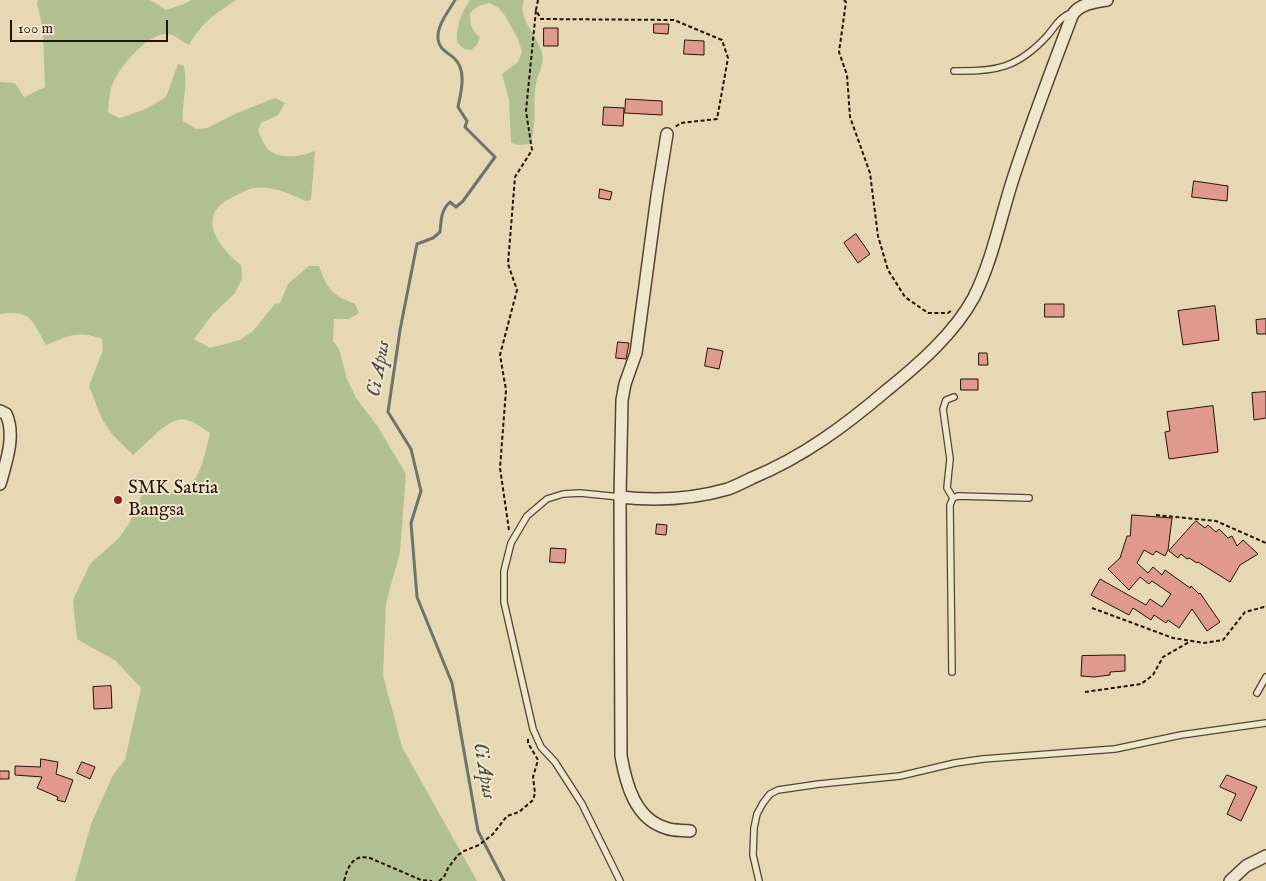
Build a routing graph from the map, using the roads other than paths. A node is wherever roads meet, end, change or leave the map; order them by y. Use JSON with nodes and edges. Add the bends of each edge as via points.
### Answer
{"nodes":[{"id":1,"x":1107,"y":0,"type":"edge"},
{"id":2,"x":1075,"y":11,"type":"junction"},
{"id":3,"x":954,"y":71,"type":"dead end"},
{"id":4,"x":667,"y":134,"type":"road end"},
{"id":5,"x":954,"y":397,"type":"dead end"},
{"id":6,"x":0,"y":411,"type":"edge"},
{"id":7,"x":0,"y":484,"type":"edge"},
{"id":8,"x":620,"y":497,"type":"junction"},
{"id":9,"x":953,"y":498,"type":"junction"},
{"id":10,"x":1029,"y":498,"type":"dead end"},
{"id":11,"x":952,"y":672,"type":"dead end"},
{"id":12,"x":1266,"y":677,"type":"edge"},
{"id":13,"x":1258,"y":693,"type":"dead end"},
{"id":14,"x":1266,"y":723,"type":"edge"},
{"id":15,"x":690,"y":831,"type":"dead end"},
{"id":16,"x":1266,"y":856,"type":"edge"},
{"id":17,"x":620,"y":881,"type":"edge"},
{"id":18,"x":759,"y":881,"type":"edge"},
{"id":19,"x":1230,"y":881,"type":"edge"}],
"edges":[{"from":1,"to":2,"type":"street"},
{"from":2,"to":3,"type":"lane","via":[[1063,16],[1033,50],[1006,66],[982,72]]},
{"from":2,"to":8,"type":"street","via":[[1036,110],[973,297],[951,330],[925,358],[866,409],[812,448],[776,468],[728,488],[689,497],[654,500]]},
{"from":4,"to":8,"type":"street","via":[[636,353],[622,400]]},
{"from":5,"to":9,"type":"lane","via":[[946,400],[943,409],[950,459],[947,488]]},
{"from":6,"to":7,"type":"street","via":[[10,421],[9,455]]},
{"from":8,"to":15,"type":"street","via":[[621,756],[625,782],[643,813],[652,821],[666,828]]},
{"from":8,"to":17,"type":"lane","via":[[571,493],[547,500],[528,516],[511,543],[504,571],[504,602],[532,729],[582,804]]},
{"from":9,"to":10,"type":"lane"},
{"from":9,"to":11,"type":"lane","via":[[950,505]]},
{"from":12,"to":13,"type":"lane"},
{"from":14,"to":18,"type":"lane","via":[[1115,749],[983,759],[900,776],[778,790],[763,803],[754,828],[753,855]]},
{"from":16,"to":19,"type":"street","via":[[1246,866]]}]}
